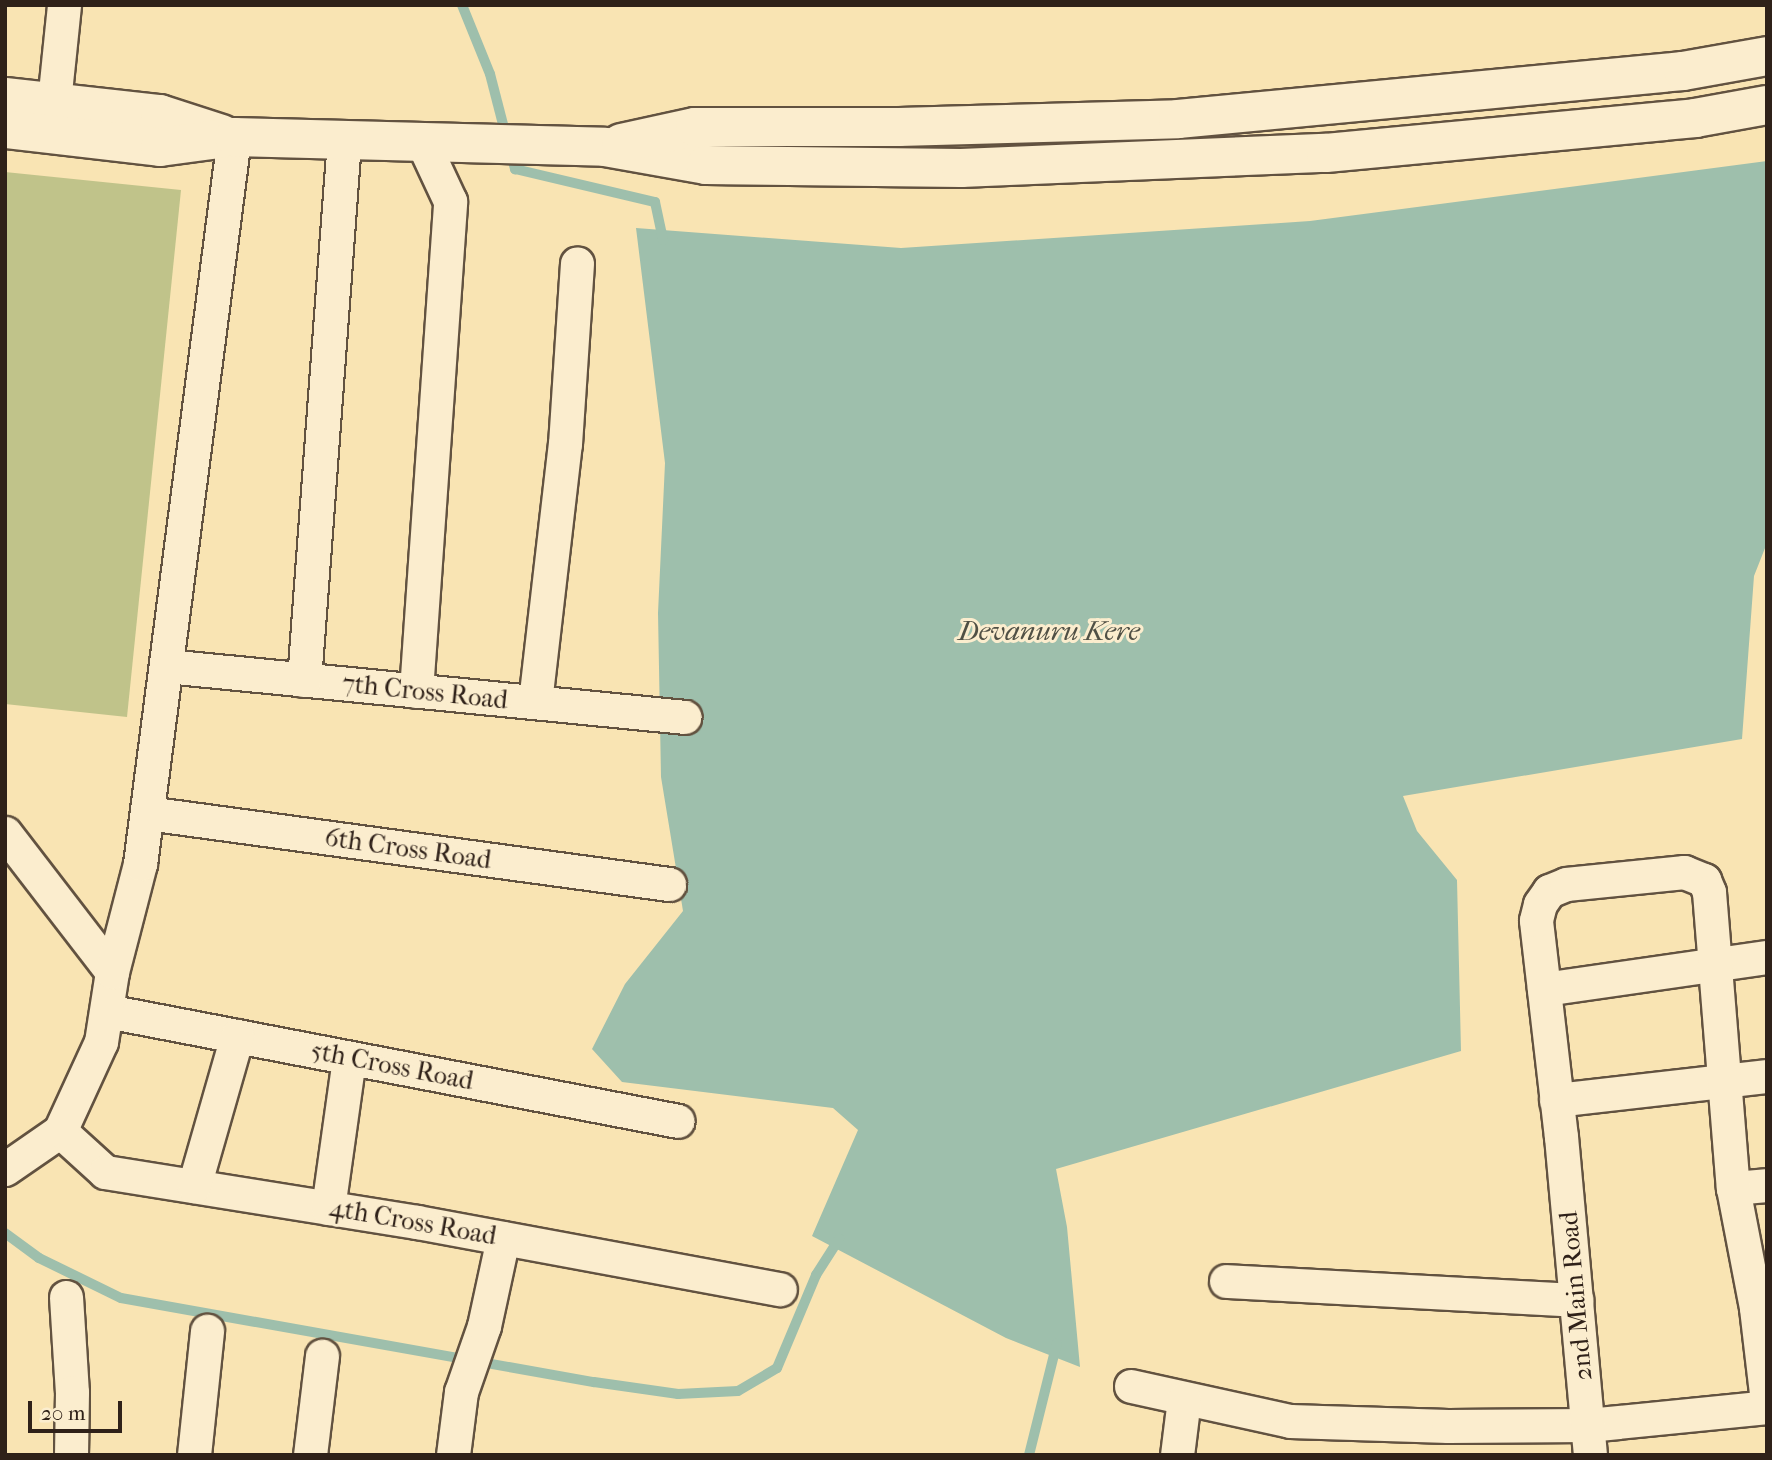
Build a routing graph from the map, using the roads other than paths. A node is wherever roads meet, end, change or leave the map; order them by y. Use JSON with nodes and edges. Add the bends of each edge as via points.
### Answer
{"nodes":[{"id":1,"x":64,"y":5,"type":"edge"},
{"id":2,"x":1767,"y":56,"type":"edge"},
{"id":3,"x":5,"y":97,"type":"edge"},
{"id":4,"x":54,"y":102,"type":"junction"},
{"id":5,"x":1767,"y":105,"type":"edge"},
{"id":6,"x":5,"y":129,"type":"edge"},
{"id":7,"x":234,"y":137,"type":"junction"},
{"id":8,"x":344,"y":141,"type":"junction"},
{"id":9,"x":438,"y":143,"type":"junction"},
{"id":10,"x":605,"y":147,"type":"junction"},
{"id":11,"x":577,"y":263,"type":"dead end"},
{"id":12,"x":166,"y":666,"type":"junction"},
{"id":13,"x":304,"y":680,"type":"junction"},
{"id":14,"x":416,"y":691,"type":"junction"},
{"id":15,"x":535,"y":702,"type":"junction"},
{"id":16,"x":685,"y":717,"type":"dead end"},
{"id":17,"x":147,"y":813,"type":"junction"},
{"id":18,"x":5,"y":833,"type":"edge"},
{"id":19,"x":669,"y":884,"type":"dead end"},
{"id":20,"x":1767,"y":957,"type":"edge"},
{"id":21,"x":1714,"y":964,"type":"junction"},
{"id":22,"x":112,"y":972,"type":"junction"},
{"id":23,"x":1544,"y":989,"type":"junction"},
{"id":24,"x":107,"y":1011,"type":"junction"},
{"id":25,"x":237,"y":1036,"type":"junction"},
{"id":26,"x":349,"y":1058,"type":"junction"},
{"id":27,"x":1767,"y":1076,"type":"edge"},
{"id":28,"x":1724,"y":1081,"type":"junction"},
{"id":29,"x":1556,"y":1100,"type":"junction"},
{"id":30,"x":678,"y":1121,"type":"dead end"},
{"id":31,"x":60,"y":1131,"type":"junction"},
{"id":32,"x":5,"y":1169,"type":"edge"},
{"id":33,"x":1767,"y":1185,"type":"edge"},
{"id":34,"x":194,"y":1186,"type":"junction"},
{"id":35,"x":1732,"y":1188,"type":"junction"},
{"id":36,"x":328,"y":1208,"type":"junction"},
{"id":37,"x":503,"y":1238,"type":"junction"},
{"id":38,"x":1226,"y":1281,"type":"dead end"},
{"id":39,"x":780,"y":1289,"type":"dead end"},
{"id":40,"x":66,"y":1297,"type":"dead end"},
{"id":41,"x":1576,"y":1300,"type":"junction"},
{"id":42,"x":1761,"y":1307,"type":"edge"},
{"id":43,"x":206,"y":1331,"type":"dead end"},
{"id":44,"x":322,"y":1356,"type":"dead end"},
{"id":45,"x":1130,"y":1386,"type":"dead end"},
{"id":46,"x":1184,"y":1399,"type":"junction"},
{"id":47,"x":1767,"y":1402,"type":"edge"},
{"id":48,"x":1767,"y":1407,"type":"edge"},
{"id":49,"x":1589,"y":1440,"type":"edge"},
{"id":50,"x":71,"y":1455,"type":"edge"},
{"id":51,"x":194,"y":1455,"type":"edge"},
{"id":52,"x":310,"y":1455,"type":"edge"},
{"id":53,"x":453,"y":1455,"type":"edge"},
{"id":54,"x":1177,"y":1455,"type":"edge"}],
"edges":[{"from":1,"to":4,"type":"street"},
{"from":2,"to":10,"type":"street","via":[[1683,71],[1178,119],[695,127]]},
{"from":3,"to":4,"type":"street"},
{"from":4,"to":7,"type":"street","via":[[160,114]]},
{"from":5,"to":10,"type":"street","via":[[1695,118],[1326,153],[961,168],[706,165]]},
{"from":6,"to":7,"type":"street","via":[[160,147]]},
{"from":7,"to":8,"type":"street"},
{"from":7,"to":12,"type":"street"},
{"from":8,"to":9,"type":"street"},
{"from":8,"to":13,"type":"street"},
{"from":9,"to":10,"type":"street"},
{"from":9,"to":14,"type":"street","via":[[450,201]]},
{"from":11,"to":15,"type":"street","via":[[565,444]]},
{"from":12,"to":13,"type":"street","name":"7th Cross Road"},
{"from":12,"to":17,"type":"street"},
{"from":13,"to":14,"type":"street","name":"7th Cross Road"},
{"from":14,"to":15,"type":"street","name":"7th Cross Road"},
{"from":15,"to":16,"type":"street","name":"7th Cross Road"},
{"from":17,"to":19,"type":"street","name":"6th Cross Road"},
{"from":17,"to":22,"type":"street","via":[[140,864]]},
{"from":18,"to":22,"type":"street"},
{"from":20,"to":21,"type":"street"},
{"from":21,"to":23,"type":"street"},
{"from":21,"to":23,"type":"street","name":"2nd Main Road","via":[[1709,892],[1704,880],[1695,875],[1684,872],[1566,884],[1549,891],[1536,920]]},
{"from":21,"to":28,"type":"street"},
{"from":22,"to":24,"type":"street"},
{"from":23,"to":29,"type":"street","name":"2nd Main Road"},
{"from":24,"to":25,"type":"street","name":"5th Cross Road"},
{"from":24,"to":31,"type":"street","via":[[101,1042]]},
{"from":25,"to":26,"type":"street","name":"5th Cross Road"},
{"from":25,"to":34,"type":"street"},
{"from":26,"to":30,"type":"street","name":"5th Cross Road"},
{"from":26,"to":36,"type":"street"},
{"from":27,"to":28,"type":"street"},
{"from":28,"to":29,"type":"street"},
{"from":28,"to":35,"type":"street"},
{"from":29,"to":41,"type":"street","name":"2nd Main Road"},
{"from":31,"to":32,"type":"street"},
{"from":31,"to":34,"type":"street","name":"4th Cross Road","via":[[105,1172]]},
{"from":33,"to":35,"type":"street"},
{"from":34,"to":36,"type":"street","name":"4th Cross Road"},
{"from":35,"to":42,"type":"street"},
{"from":36,"to":37,"type":"street","name":"4th Cross Road"},
{"from":37,"to":39,"type":"street","name":"4th Cross Road"},
{"from":37,"to":53,"type":"street","via":[[484,1326],[461,1392]]},
{"from":38,"to":41,"type":"street"},
{"from":40,"to":50,"type":"street"},
{"from":41,"to":49,"type":"street","name":"2nd Main Road"},
{"from":42,"to":47,"type":"street"},
{"from":43,"to":51,"type":"street"},
{"from":44,"to":52,"type":"street"},
{"from":45,"to":46,"type":"street"},
{"from":46,"to":49,"type":"street","via":[[1290,1421],[1448,1426]]},
{"from":46,"to":54,"type":"street"},
{"from":48,"to":49,"type":"street"}]}
